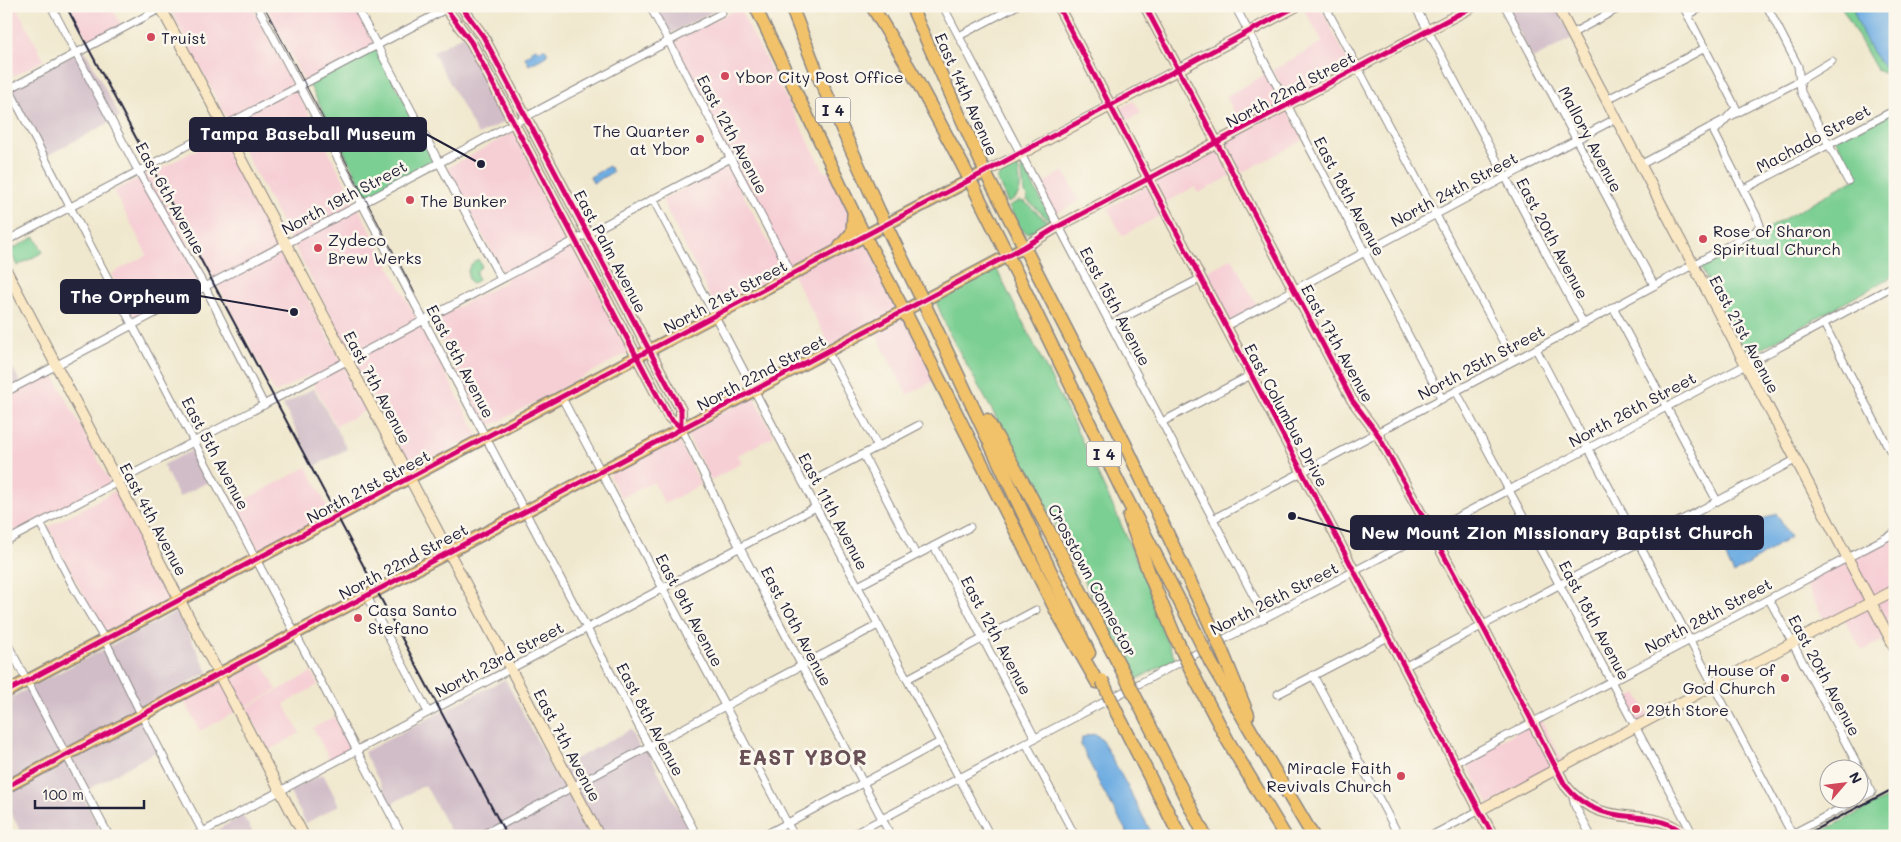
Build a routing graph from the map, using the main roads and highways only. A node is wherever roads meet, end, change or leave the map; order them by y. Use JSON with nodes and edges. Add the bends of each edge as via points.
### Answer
{"nodes":[{"id":1,"x":755,"y":6,"type":"edge"},
{"id":2,"x":791,"y":6,"type":"edge"},
{"id":3,"x":872,"y":6,"type":"edge"},
{"id":4,"x":910,"y":6,"type":"edge"},
{"id":5,"x":985,"y":172,"type":"junction"},
{"id":6,"x":853,"y":210,"type":"junction"},
{"id":7,"x":865,"y":236,"type":"junction"},
{"id":8,"x":1024,"y":247,"type":"junction"},
{"id":9,"x":833,"y":252,"type":"junction"},
{"id":10,"x":904,"y":310,"type":"junction"},
{"id":11,"x":943,"y":344,"type":"junction"},
{"id":12,"x":1121,"y":488,"type":"junction"},
{"id":13,"x":1099,"y":682,"type":"junction"},
{"id":14,"x":6,"y":692,"type":"edge"},
{"id":15,"x":1264,"y":755,"type":"junction"},
{"id":16,"x":6,"y":787,"type":"edge"},
{"id":17,"x":1180,"y":836,"type":"edge"},
{"id":18,"x":1205,"y":836,"type":"edge"},
{"id":19,"x":1285,"y":836,"type":"edge"},
{"id":20,"x":1313,"y":836,"type":"edge"}],
"edges":[{"from":1,"to":6,"type":"main road"},
{"from":2,"to":11,"type":"highway","number":"I 4","bridge":true,"via":[[879,211]]},
{"from":3,"to":12,"type":"highway","number":"I 4","bridge":true,"via":[[918,81],[962,166]]},
{"from":4,"to":5,"type":"main road","name":"East 14th Avenue"},
{"from":5,"to":7,"type":"main road","name":"North 21st Street"},
{"from":5,"to":8,"type":"main road","name":"East 14th Avenue"},
{"from":6,"to":7,"type":"main road"},
{"from":6,"to":9,"type":"main road","via":[[852,232]]},
{"from":7,"to":9,"type":"main road","name":"North 21st Street"},
{"from":7,"to":10,"type":"main road"},
{"from":8,"to":10,"type":"main road","name":"North 22nd Street"},
{"from":8,"to":15,"type":"highway","bridge":true,"via":[[1125,444],[1210,624]]},
{"from":9,"to":14,"type":"main road","name":"North 21st Street"},
{"from":10,"to":13,"type":"highway","via":[[1048,595]]},
{"from":10,"to":16,"type":"main road","name":"North 22nd Street"},
{"from":11,"to":13,"type":"highway","number":"I 4"},
{"from":11,"to":18,"type":"highway","name":"Crosstown Connector","bridge":true,"via":[[1028,491]]},
{"from":12,"to":15,"type":"highway","number":"I 4","bridge":true,"via":[[1211,663]]},
{"from":12,"to":19,"type":"highway","bridge":true,"via":[[1138,545],[1174,634],[1228,741]]},
{"from":13,"to":17,"type":"highway","number":"I 4","bridge":true},
{"from":15,"to":20,"type":"highway","number":"I 4"}]}
